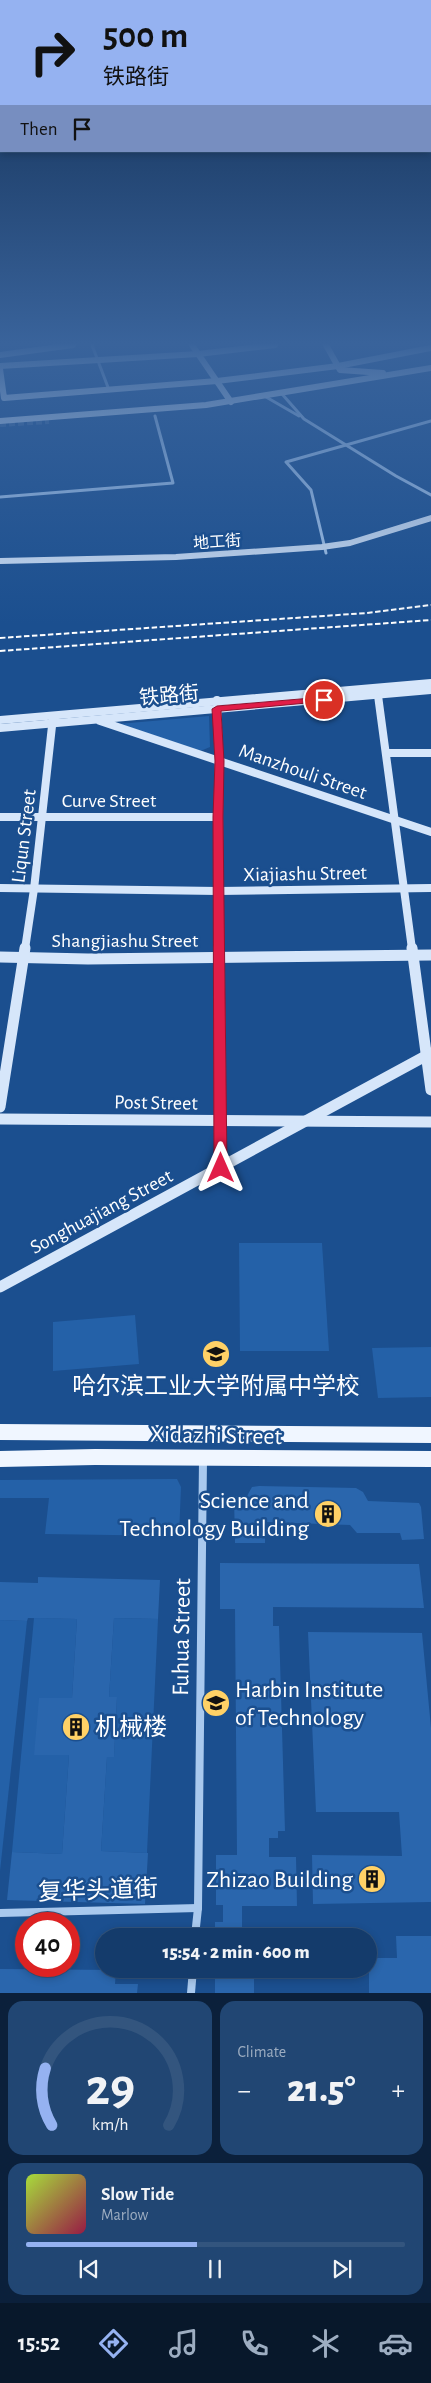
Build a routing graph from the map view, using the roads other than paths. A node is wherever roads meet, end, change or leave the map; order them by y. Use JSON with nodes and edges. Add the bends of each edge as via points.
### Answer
{"nodes":[{"id":1,"x":161,"y":438,"type":"edge"},
{"id":2,"x":335,"y":438,"type":"edge"},
{"id":3,"x":367,"y":438,"type":"edge"},
{"id":4,"x":345,"y":444,"type":"junction"},
{"id":5,"x":431,"y":494,"type":"edge"},
{"id":6,"x":0,"y":497,"type":"edge"},
{"id":7,"x":431,"y":518,"type":"edge"},
{"id":8,"x":431,"y":525,"type":"edge"},
{"id":9,"x":325,"y":550,"type":"junction"},
{"id":10,"x":0,"y":561,"type":"edge"},
{"id":11,"x":0,"y":567,"type":"edge"},
{"id":12,"x":431,"y":682,"type":"edge"},
{"id":13,"x":431,"y":690,"type":"edge"},
{"id":14,"x":378,"y":691,"type":"junction"},
{"id":15,"x":217,"y":704,"type":"junction"},
{"id":16,"x":78,"y":714,"type":"junction"},
{"id":17,"x":0,"y":720,"type":"edge"},
{"id":18,"x":53,"y":720,"type":"junction"},
{"id":19,"x":96,"y":720,"type":"junction"},
{"id":20,"x":0,"y":728,"type":"edge"},
{"id":21,"x":386,"y":753,"type":"junction"},
{"id":22,"x":431,"y":753,"type":"edge"},
{"id":23,"x":220,"y":761,"type":"junction"},
{"id":24,"x":0,"y":817,"type":"edge"},
{"id":25,"x":218,"y":817,"type":"junction"},
{"id":26,"x":44,"y":818,"type":"junction"},
{"id":27,"x":396,"y":820,"type":"junction"},
{"id":28,"x":431,"y":832,"type":"edge"},
{"id":29,"x":0,"y":888,"type":"edge"},
{"id":30,"x":431,"y":888,"type":"edge"},
{"id":31,"x":34,"y":889,"type":"junction"},
{"id":32,"x":404,"y":889,"type":"junction"},
{"id":33,"x":218,"y":891,"type":"junction"},
{"id":34,"x":413,"y":955,"type":"junction"},
{"id":35,"x":431,"y":956,"type":"edge"},
{"id":36,"x":0,"y":957,"type":"edge"},
{"id":37,"x":25,"y":957,"type":"junction"},
{"id":38,"x":219,"y":957,"type":"junction"},
{"id":39,"x":429,"y":1054,"type":"edge"},
{"id":40,"x":431,"y":1090,"type":"edge"},
{"id":41,"x":0,"y":1107,"type":"edge"},
{"id":42,"x":0,"y":1119,"type":"edge"},
{"id":43,"x":312,"y":1120,"type":"junction"},
{"id":44,"x":220,"y":1121,"type":"junction"},
{"id":45,"x":431,"y":1122,"type":"edge"},
{"id":46,"x":221,"y":1168,"type":"junction"},
{"id":47,"x":0,"y":1287,"type":"edge"},
{"id":48,"x":0,"y":1432,"type":"edge"},
{"id":49,"x":431,"y":1435,"type":"edge"},
{"id":50,"x":0,"y":1459,"type":"edge"},
{"id":51,"x":204,"y":1459,"type":"junction"},
{"id":52,"x":431,"y":1459,"type":"edge"},
{"id":53,"x":198,"y":1908,"type":"junction"},
{"id":54,"x":0,"y":1913,"type":"edge"},
{"id":55,"x":196,"y":1928,"type":"edge"},
{"id":56,"x":192,"y":1978,"type":"edge"},
{"id":57,"x":191,"y":1993,"type":"edge"}],
"edges":[{"from":1,"to":6,"type":"street","via":[[173,482]]},
{"from":2,"to":4,"type":"street"},
{"from":3,"to":4,"type":"street"},
{"from":4,"to":5,"type":"street"},
{"from":4,"to":9,"type":"street","via":[[286,462],[311,490]]},
{"from":7,"to":9,"type":"street","name":"地工街"},
{"from":8,"to":9,"type":"street","name":"地工街","via":[[361,547]]},
{"from":9,"to":10,"type":"street","name":"地工街"},
{"from":9,"to":11,"type":"street","name":"地工街","via":[[185,563]]},
{"from":12,"to":14,"type":"street"},
{"from":13,"to":14,"type":"street","name":"铁路街"},
{"from":14,"to":15,"type":"street","name":"铁路街"},
{"from":14,"to":21,"type":"street"},
{"from":15,"to":16,"type":"street"},
{"from":15,"to":19,"type":"street","name":"铁路街"},
{"from":15,"to":23,"type":"street"},
{"from":16,"to":18,"type":"street"},
{"from":16,"to":19,"type":"street","name":"Manzhouli Street"},
{"from":17,"to":18,"type":"street"},
{"from":18,"to":19,"type":"street","name":"铁路街"},
{"from":18,"to":20,"type":"street","name":"铁路街"},
{"from":18,"to":26,"type":"street","name":"Liqun Street"},
{"from":19,"to":23,"type":"street","name":"Manzhouli Street"},
{"from":21,"to":22,"type":"street"},
{"from":21,"to":27,"type":"street"},
{"from":23,"to":25,"type":"street"},
{"from":23,"to":27,"type":"street","name":"Manzhouli Street"},
{"from":24,"to":26,"type":"street","name":"Curve Street"},
{"from":25,"to":26,"type":"street","name":"Curve Street"},
{"from":25,"to":33,"type":"street"},
{"from":26,"to":31,"type":"street","name":"Liqun Street"},
{"from":27,"to":28,"type":"street","name":"Manzhouli Street"},
{"from":27,"to":32,"type":"street"},
{"from":29,"to":31,"type":"street","name":"Xiajiashu Street"},
{"from":30,"to":32,"type":"street","name":"Xiajiashu Street"},
{"from":31,"to":33,"type":"street","name":"Xiajiashu Street"},
{"from":31,"to":37,"type":"street","name":"Liqun Street"},
{"from":32,"to":33,"type":"street","name":"Xiajiashu Street"},
{"from":32,"to":34,"type":"street"},
{"from":33,"to":38,"type":"street"},
{"from":34,"to":35,"type":"street","name":"Shangjiashu Street"},
{"from":34,"to":38,"type":"street","name":"Shangjiashu Street"},
{"from":34,"to":39,"type":"street"},
{"from":36,"to":37,"type":"street","name":"Shangjiashu Street"},
{"from":37,"to":38,"type":"street","name":"Shangjiashu Street"},
{"from":37,"to":41,"type":"street","name":"Liqun Street"},
{"from":38,"to":44,"type":"street"},
{"from":39,"to":40,"type":"street"},
{"from":39,"to":43,"type":"street","name":"Songhuajiang Street"},
{"from":42,"to":44,"type":"street","name":"Post Street"},
{"from":43,"to":44,"type":"street","name":"Post Street"},
{"from":43,"to":45,"type":"street","name":"Post Street"},
{"from":43,"to":46,"type":"street","name":"Songhuajiang Street"},
{"from":44,"to":46,"type":"street"},
{"from":46,"to":47,"type":"street","name":"Songhuajiang Street"},
{"from":48,"to":49,"type":"main road","name":"Xidazhi Street"},
{"from":50,"to":51,"type":"main road","name":"Xidazhi Street"},
{"from":51,"to":52,"type":"main road","name":"Xidazhi Street"},
{"from":51,"to":53,"type":"street","name":"Fuhua Street"},
{"from":53,"to":54,"type":"street","name":"复华头道街"},
{"from":53,"to":55,"type":"street","name":"Fuhua Street"},
{"from":56,"to":57,"type":"street"}]}
